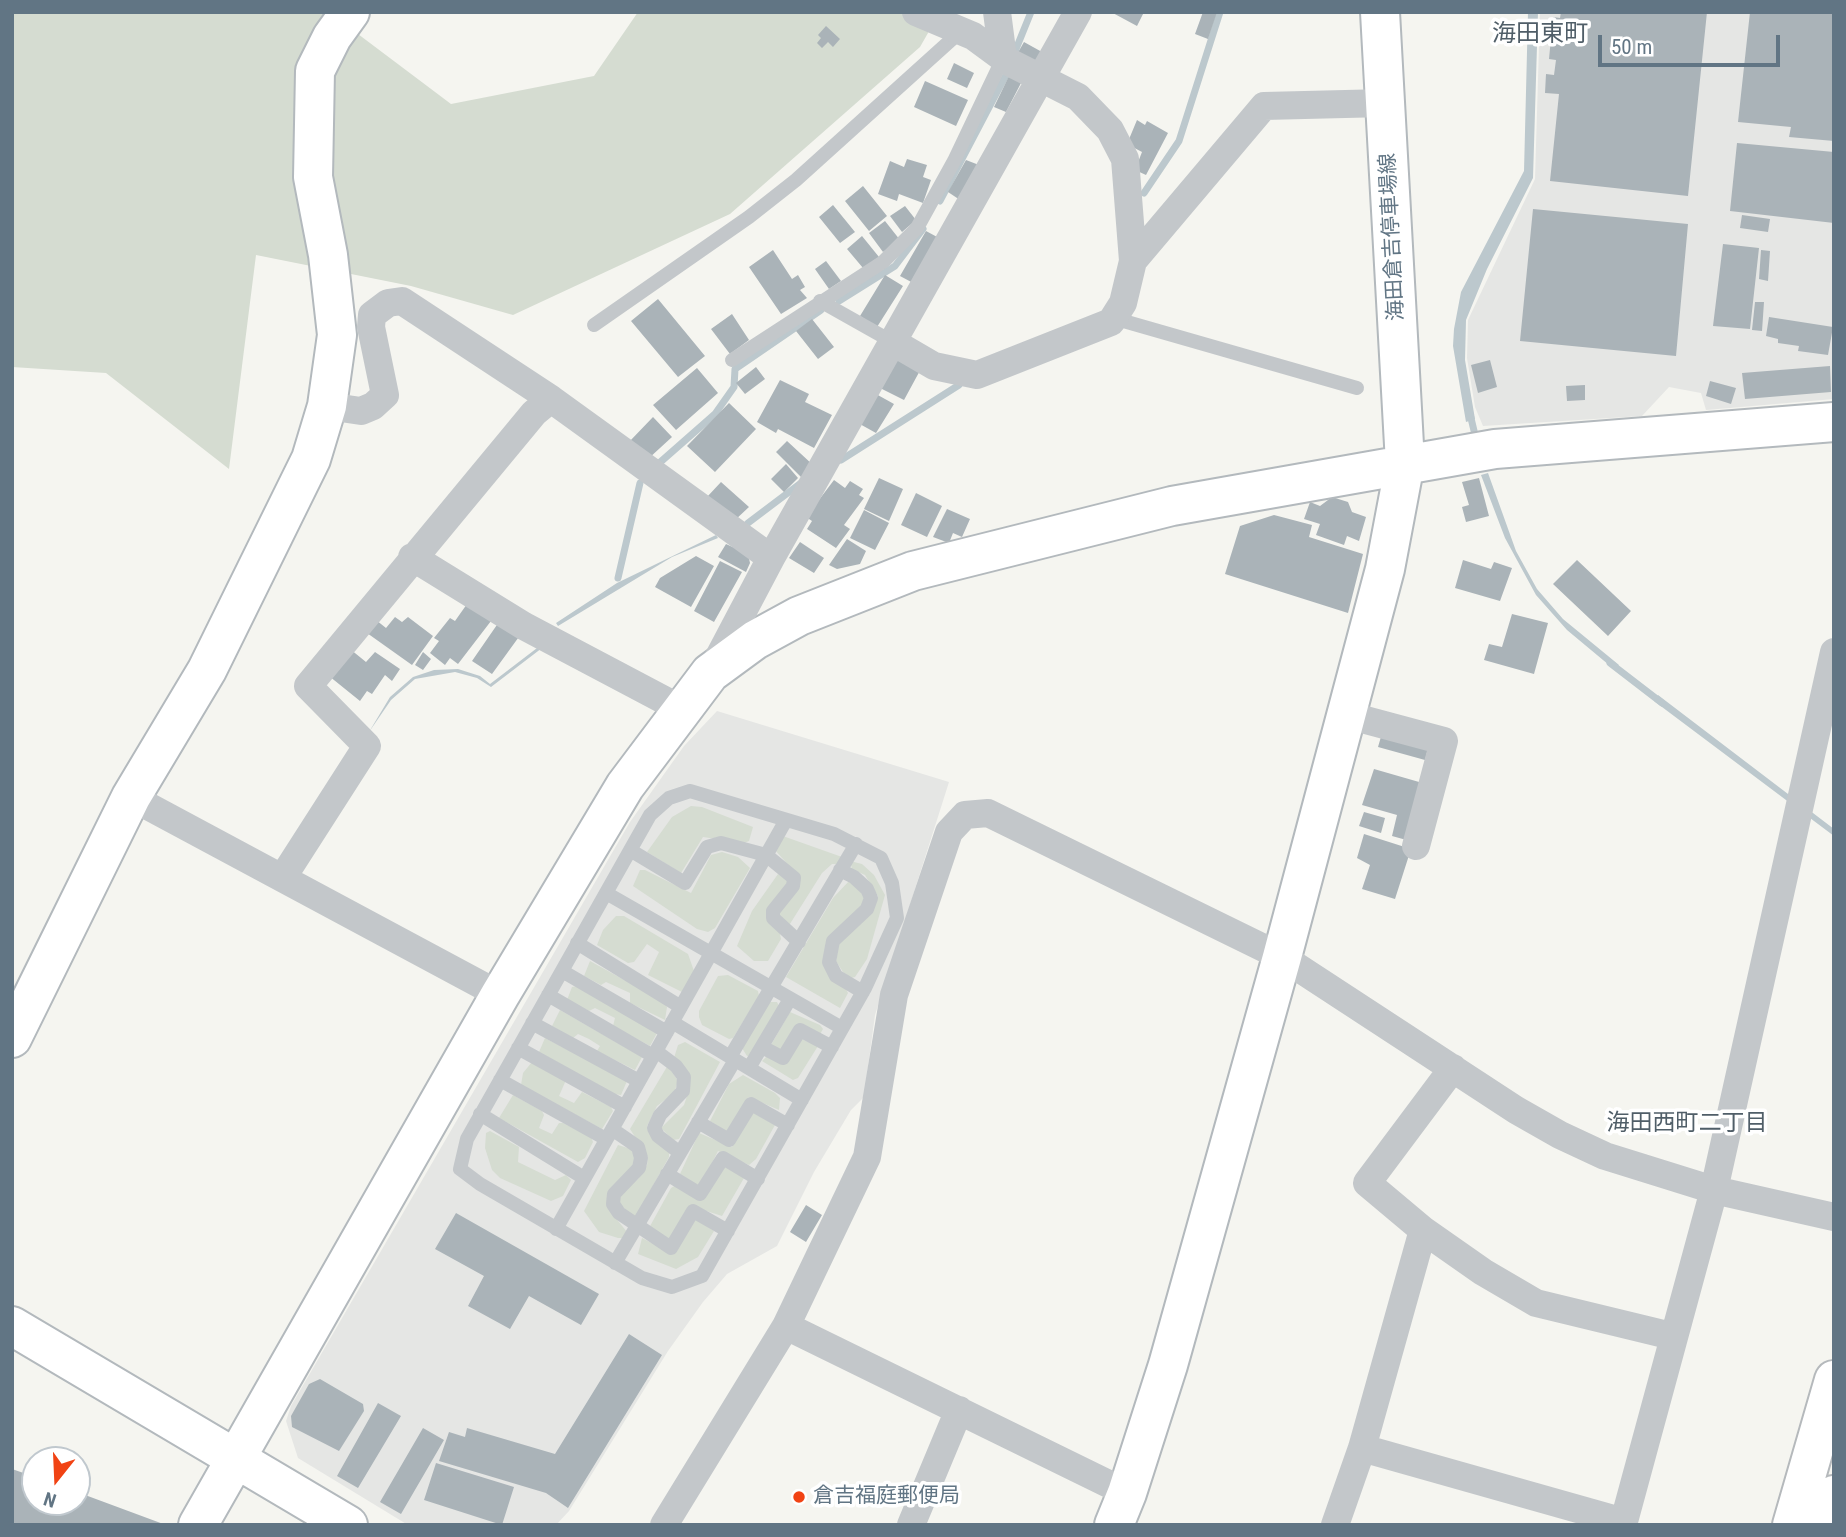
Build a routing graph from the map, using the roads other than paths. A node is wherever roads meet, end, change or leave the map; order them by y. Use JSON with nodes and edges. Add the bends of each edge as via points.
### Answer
{"nodes":[{"id":1,"x":350,"y":12,"type":"edge"},
{"id":2,"x":916,"y":12,"type":"edge"},
{"id":3,"x":997,"y":12,"type":"edge"},
{"id":4,"x":1078,"y":12,"type":"edge"},
{"id":5,"x":1380,"y":12,"type":"edge"},
{"id":6,"x":961,"y":31,"type":"junction"},
{"id":7,"x":1003,"y":58,"type":"junction"},
{"id":8,"x":1041,"y":80,"type":"junction"},
{"id":9,"x":1386,"y":103,"type":"junction"},
{"id":10,"x":1133,"y":261,"type":"junction"},
{"id":11,"x":820,"y":301,"type":"junction"},
{"id":12,"x":1113,"y":318,"type":"junction"},
{"id":13,"x":594,"y":325,"type":"dead end"},
{"id":14,"x":891,"y":341,"type":"junction"},
{"id":15,"x":732,"y":360,"type":"dead end"},
{"id":16,"x":1357,"y":388,"type":"dead end"},
{"id":17,"x":551,"y":399,"type":"junction"},
{"id":18,"x":327,"y":406,"type":"junction"},
{"id":19,"x":1834,"y":422,"type":"edge"},
{"id":20,"x":1405,"y":463,"type":"junction"},
{"id":21,"x":412,"y":557,"type":"junction"},
{"id":22,"x":771,"y":558,"type":"junction"},
{"id":23,"x":1834,"y":652,"type":"edge"},
{"id":24,"x":710,"y":673,"type":"junction"},
{"id":25,"x":681,"y":709,"type":"junction"},
{"id":26,"x":1347,"y":715,"type":"junction"},
{"id":27,"x":131,"y":797,"type":"junction"},
{"id":28,"x":786,"y":820,"type":"junction"},
{"id":29,"x":856,"y":844,"type":"junction"},
{"id":30,"x":1416,"y":846,"type":"dead end"},
{"id":31,"x":630,"y":850,"type":"junction"},
{"id":32,"x":766,"y":855,"type":"junction"},
{"id":33,"x":840,"y":870,"type":"junction"},
{"id":34,"x":283,"y":877,"type":"junction"},
{"id":35,"x":606,"y":893,"type":"junction"},
{"id":36,"x":799,"y":942,"type":"junction"},
{"id":37,"x":577,"y":943,"type":"junction"},
{"id":38,"x":711,"y":954,"type":"junction"},
{"id":39,"x":1282,"y":957,"type":"junction"},
{"id":40,"x":562,"y":971,"type":"junction"},
{"id":41,"x":771,"y":988,"type":"junction"},
{"id":42,"x":863,"y":992,"type":"junction"},
{"id":43,"x":500,"y":995,"type":"junction"},
{"id":44,"x":548,"y":995,"type":"junction"},
{"id":45,"x":790,"y":999,"type":"junction"},
{"id":46,"x":681,"y":1007,"type":"junction"},
{"id":47,"x":532,"y":1023,"type":"junction"},
{"id":48,"x":669,"y":1027,"type":"junction"},
{"id":49,"x":842,"y":1028,"type":"junction"},
{"id":50,"x":12,"y":1038,"type":"edge"},
{"id":51,"x":762,"y":1047,"type":"junction"},
{"id":52,"x":832,"y":1047,"type":"junction"},
{"id":53,"x":518,"y":1048,"type":"junction"},
{"id":54,"x":655,"y":1053,"type":"junction"},
{"id":55,"x":733,"y":1059,"type":"junction"},
{"id":56,"x":749,"y":1069,"type":"junction"},
{"id":57,"x":1453,"y":1069,"type":"junction"},
{"id":58,"x":500,"y":1080,"type":"junction"},
{"id":59,"x":639,"y":1080,"type":"junction"},
{"id":60,"x":802,"y":1100,"type":"junction"},
{"id":61,"x":625,"y":1107,"type":"junction"},
{"id":62,"x":480,"y":1114,"type":"junction"},
{"id":63,"x":698,"y":1122,"type":"junction"},
{"id":64,"x":788,"y":1125,"type":"junction"},
{"id":65,"x":609,"y":1134,"type":"junction"},
{"id":66,"x":680,"y":1153,"type":"junction"},
{"id":67,"x":667,"y":1174,"type":"junction"},
{"id":68,"x":584,"y":1178,"type":"junction"},
{"id":69,"x":758,"y":1179,"type":"junction"},
{"id":70,"x":1714,"y":1190,"type":"junction"},
{"id":71,"x":1834,"y":1217,"type":"edge"},
{"id":72,"x":636,"y":1226,"type":"junction"},
{"id":73,"x":556,"y":1228,"type":"junction"},
{"id":74,"x":1423,"y":1230,"type":"junction"},
{"id":75,"x":728,"y":1231,"type":"junction"},
{"id":76,"x":615,"y":1262,"type":"junction"},
{"id":77,"x":12,"y":1326,"type":"edge"},
{"id":78,"x":786,"y":1326,"type":"junction"},
{"id":79,"x":1672,"y":1336,"type":"junction"},
{"id":80,"x":1834,"y":1380,"type":"edge"},
{"id":81,"x":959,"y":1410,"type":"junction"},
{"id":82,"x":1362,"y":1448,"type":"junction"},
{"id":83,"x":234,"y":1458,"type":"junction"},
{"id":84,"x":1834,"y":1495,"type":"edge"},
{"id":85,"x":1120,"y":1509,"type":"edge"},
{"id":86,"x":1623,"y":1523,"type":"edge"},
{"id":87,"x":198,"y":1525,"type":"edge"},
{"id":88,"x":348,"y":1525,"type":"edge"},
{"id":89,"x":664,"y":1525,"type":"edge"},
{"id":90,"x":911,"y":1525,"type":"edge"},
{"id":91,"x":1335,"y":1525,"type":"edge"},
{"id":92,"x":1792,"y":1525,"type":"edge"},
{"id":93,"x":1825,"y":1525,"type":"edge"}],
"edges":[{"from":1,"to":18,"type":"main road","via":[[315,71],[312,114],[313,177],[337,335]]},
{"from":2,"to":6,"type":"street"},
{"from":3,"to":7,"type":"street"},
{"from":4,"to":8,"type":"street"},
{"from":5,"to":9,"type":"main road","name":"海田倉吉停車場線"},
{"from":6,"to":7,"type":"street"},
{"from":6,"to":13,"type":"lane","via":[[749,218]]},
{"from":7,"to":8,"type":"street"},
{"from":7,"to":11,"type":"lane","via":[[917,228],[883,262]]},
{"from":8,"to":10,"type":"street","via":[[1078,97],[1110,130],[1125,159]]},
{"from":8,"to":14,"type":"street"},
{"from":9,"to":10,"type":"street","via":[[1264,106]]},
{"from":9,"to":20,"type":"main road","name":"海田倉吉停車場線"},
{"from":10,"to":12,"type":"street","via":[[1123,303]]},
{"from":11,"to":14,"type":"lane"},
{"from":11,"to":15,"type":"lane"},
{"from":12,"to":14,"type":"street","via":[[1083,335],[977,375],[934,366]]},
{"from":12,"to":16,"type":"lane"},
{"from":14,"to":22,"type":"street"},
{"from":17,"to":18,"type":"street","via":[[402,301],[388,303],[372,315],[385,395],[373,407],[360,411]]},
{"from":17,"to":21,"type":"street","via":[[534,413]]},
{"from":17,"to":22,"type":"street"},
{"from":18,"to":27,"type":"main road","via":[[311,459],[207,670]]},
{"from":19,"to":20,"type":"main road","via":[[1495,449]]},
{"from":20,"to":24,"type":"main road","via":[[1172,506],[913,571],[799,617],[755,640]]},
{"from":20,"to":26,"type":"main road","name":"海田倉吉停車場線","via":[[1385,569]]},
{"from":21,"to":25,"type":"street","via":[[524,626]]},
{"from":21,"to":34,"type":"street","via":[[308,686],[367,746]]},
{"from":22,"to":24,"type":"street"},
{"from":23,"to":70,"type":"street"},
{"from":24,"to":25,"type":"main road"},
{"from":25,"to":43,"type":"main road","via":[[625,786]]},
{"from":26,"to":30,"type":"street","via":[[1444,741]]},
{"from":26,"to":39,"type":"main road","name":"海田倉吉停車場線"},
{"from":27,"to":34,"type":"street"},
{"from":27,"to":50,"type":"main road"},
{"from":28,"to":29,"type":"lane"},
{"from":28,"to":31,"type":"lane","via":[[690,791],[669,797],[650,815]]},
{"from":28,"to":32,"type":"lane"},
{"from":29,"to":33,"type":"lane"},
{"from":29,"to":42,"type":"lane","via":[[881,858],[897,918]]},
{"from":31,"to":32,"type":"lane","via":[[685,883],[708,846],[721,843]]},
{"from":31,"to":35,"type":"lane"},
{"from":32,"to":36,"type":"lane","via":[[794,878],[773,918]]},
{"from":32,"to":38,"type":"lane"},
{"from":33,"to":36,"type":"lane"},
{"from":33,"to":42,"type":"lane","via":[[867,888],[871,898],[867,909],[833,942],[829,962],[836,976]]},
{"from":34,"to":43,"type":"street"},
{"from":35,"to":37,"type":"lane"},
{"from":35,"to":38,"type":"lane"},
{"from":36,"to":41,"type":"lane"},
{"from":37,"to":40,"type":"lane"},
{"from":37,"to":46,"type":"lane"},
{"from":38,"to":41,"type":"lane"},
{"from":38,"to":46,"type":"lane"},
{"from":39,"to":57,"type":"street"},
{"from":39,"to":78,"type":"street","via":[[988,813],[965,815],[949,832],[894,995],[867,1157]]},
{"from":39,"to":85,"type":"main road","name":"海田倉吉停車場線","via":[[1168,1365]]},
{"from":40,"to":44,"type":"lane"},
{"from":40,"to":48,"type":"lane"},
{"from":41,"to":45,"type":"lane"},
{"from":41,"to":55,"type":"lane"},
{"from":42,"to":49,"type":"lane"},
{"from":43,"to":83,"type":"main road"},
{"from":44,"to":47,"type":"lane"},
{"from":44,"to":54,"type":"lane"},
{"from":45,"to":49,"type":"lane"},
{"from":45,"to":51,"type":"lane"},
{"from":46,"to":48,"type":"lane"},
{"from":47,"to":53,"type":"lane"},
{"from":47,"to":59,"type":"lane"},
{"from":48,"to":54,"type":"lane"},
{"from":48,"to":55,"type":"lane"},
{"from":49,"to":52,"type":"lane"},
{"from":51,"to":52,"type":"lane","via":[[783,1058],[800,1030]]},
{"from":51,"to":56,"type":"lane"},
{"from":52,"to":60,"type":"lane"},
{"from":53,"to":58,"type":"lane"},
{"from":53,"to":61,"type":"lane"},
{"from":54,"to":59,"type":"lane"},
{"from":54,"to":66,"type":"lane","via":[[684,1077],[682,1091],[654,1128]]},
{"from":55,"to":56,"type":"lane"},
{"from":55,"to":63,"type":"lane"},
{"from":56,"to":60,"type":"lane"},
{"from":57,"to":70,"type":"street","via":[[1516,1111],[1605,1156]]},
{"from":57,"to":74,"type":"street","via":[[1367,1183]]},
{"from":58,"to":62,"type":"lane"},
{"from":58,"to":65,"type":"lane"},
{"from":59,"to":61,"type":"lane"},
{"from":60,"to":64,"type":"lane"},
{"from":61,"to":65,"type":"lane"},
{"from":62,"to":68,"type":"lane"},
{"from":62,"to":73,"type":"lane","via":[[467,1139],[460,1169]]},
{"from":63,"to":64,"type":"lane","via":[[729,1140],[751,1104]]},
{"from":63,"to":66,"type":"lane"},
{"from":64,"to":69,"type":"lane"},
{"from":65,"to":68,"type":"lane"},
{"from":65,"to":72,"type":"lane","via":[[638,1147],[639,1168],[614,1194],[613,1204]]},
{"from":66,"to":67,"type":"lane"},
{"from":67,"to":69,"type":"lane","via":[[700,1194],[723,1158]]},
{"from":67,"to":72,"type":"lane"},
{"from":68,"to":73,"type":"lane"},
{"from":69,"to":75,"type":"lane"},
{"from":70,"to":71,"type":"street"},
{"from":70,"to":79,"type":"street"},
{"from":72,"to":75,"type":"lane","via":[[671,1248],[693,1211]]},
{"from":72,"to":76,"type":"lane"},
{"from":73,"to":76,"type":"lane"},
{"from":74,"to":79,"type":"street","via":[[1536,1303]]},
{"from":74,"to":82,"type":"street"},
{"from":75,"to":76,"type":"lane","via":[[702,1276],[673,1287],[642,1278]]},
{"from":77,"to":83,"type":"main road"},
{"from":78,"to":81,"type":"street"},
{"from":78,"to":89,"type":"street"},
{"from":79,"to":86,"type":"street"},
{"from":80,"to":92,"type":"main road"},
{"from":81,"to":85,"type":"street"},
{"from":81,"to":90,"type":"street"},
{"from":82,"to":86,"type":"street"},
{"from":82,"to":91,"type":"street"},
{"from":83,"to":87,"type":"main road"},
{"from":83,"to":88,"type":"main road"},
{"from":84,"to":93,"type":"main road"}]}
